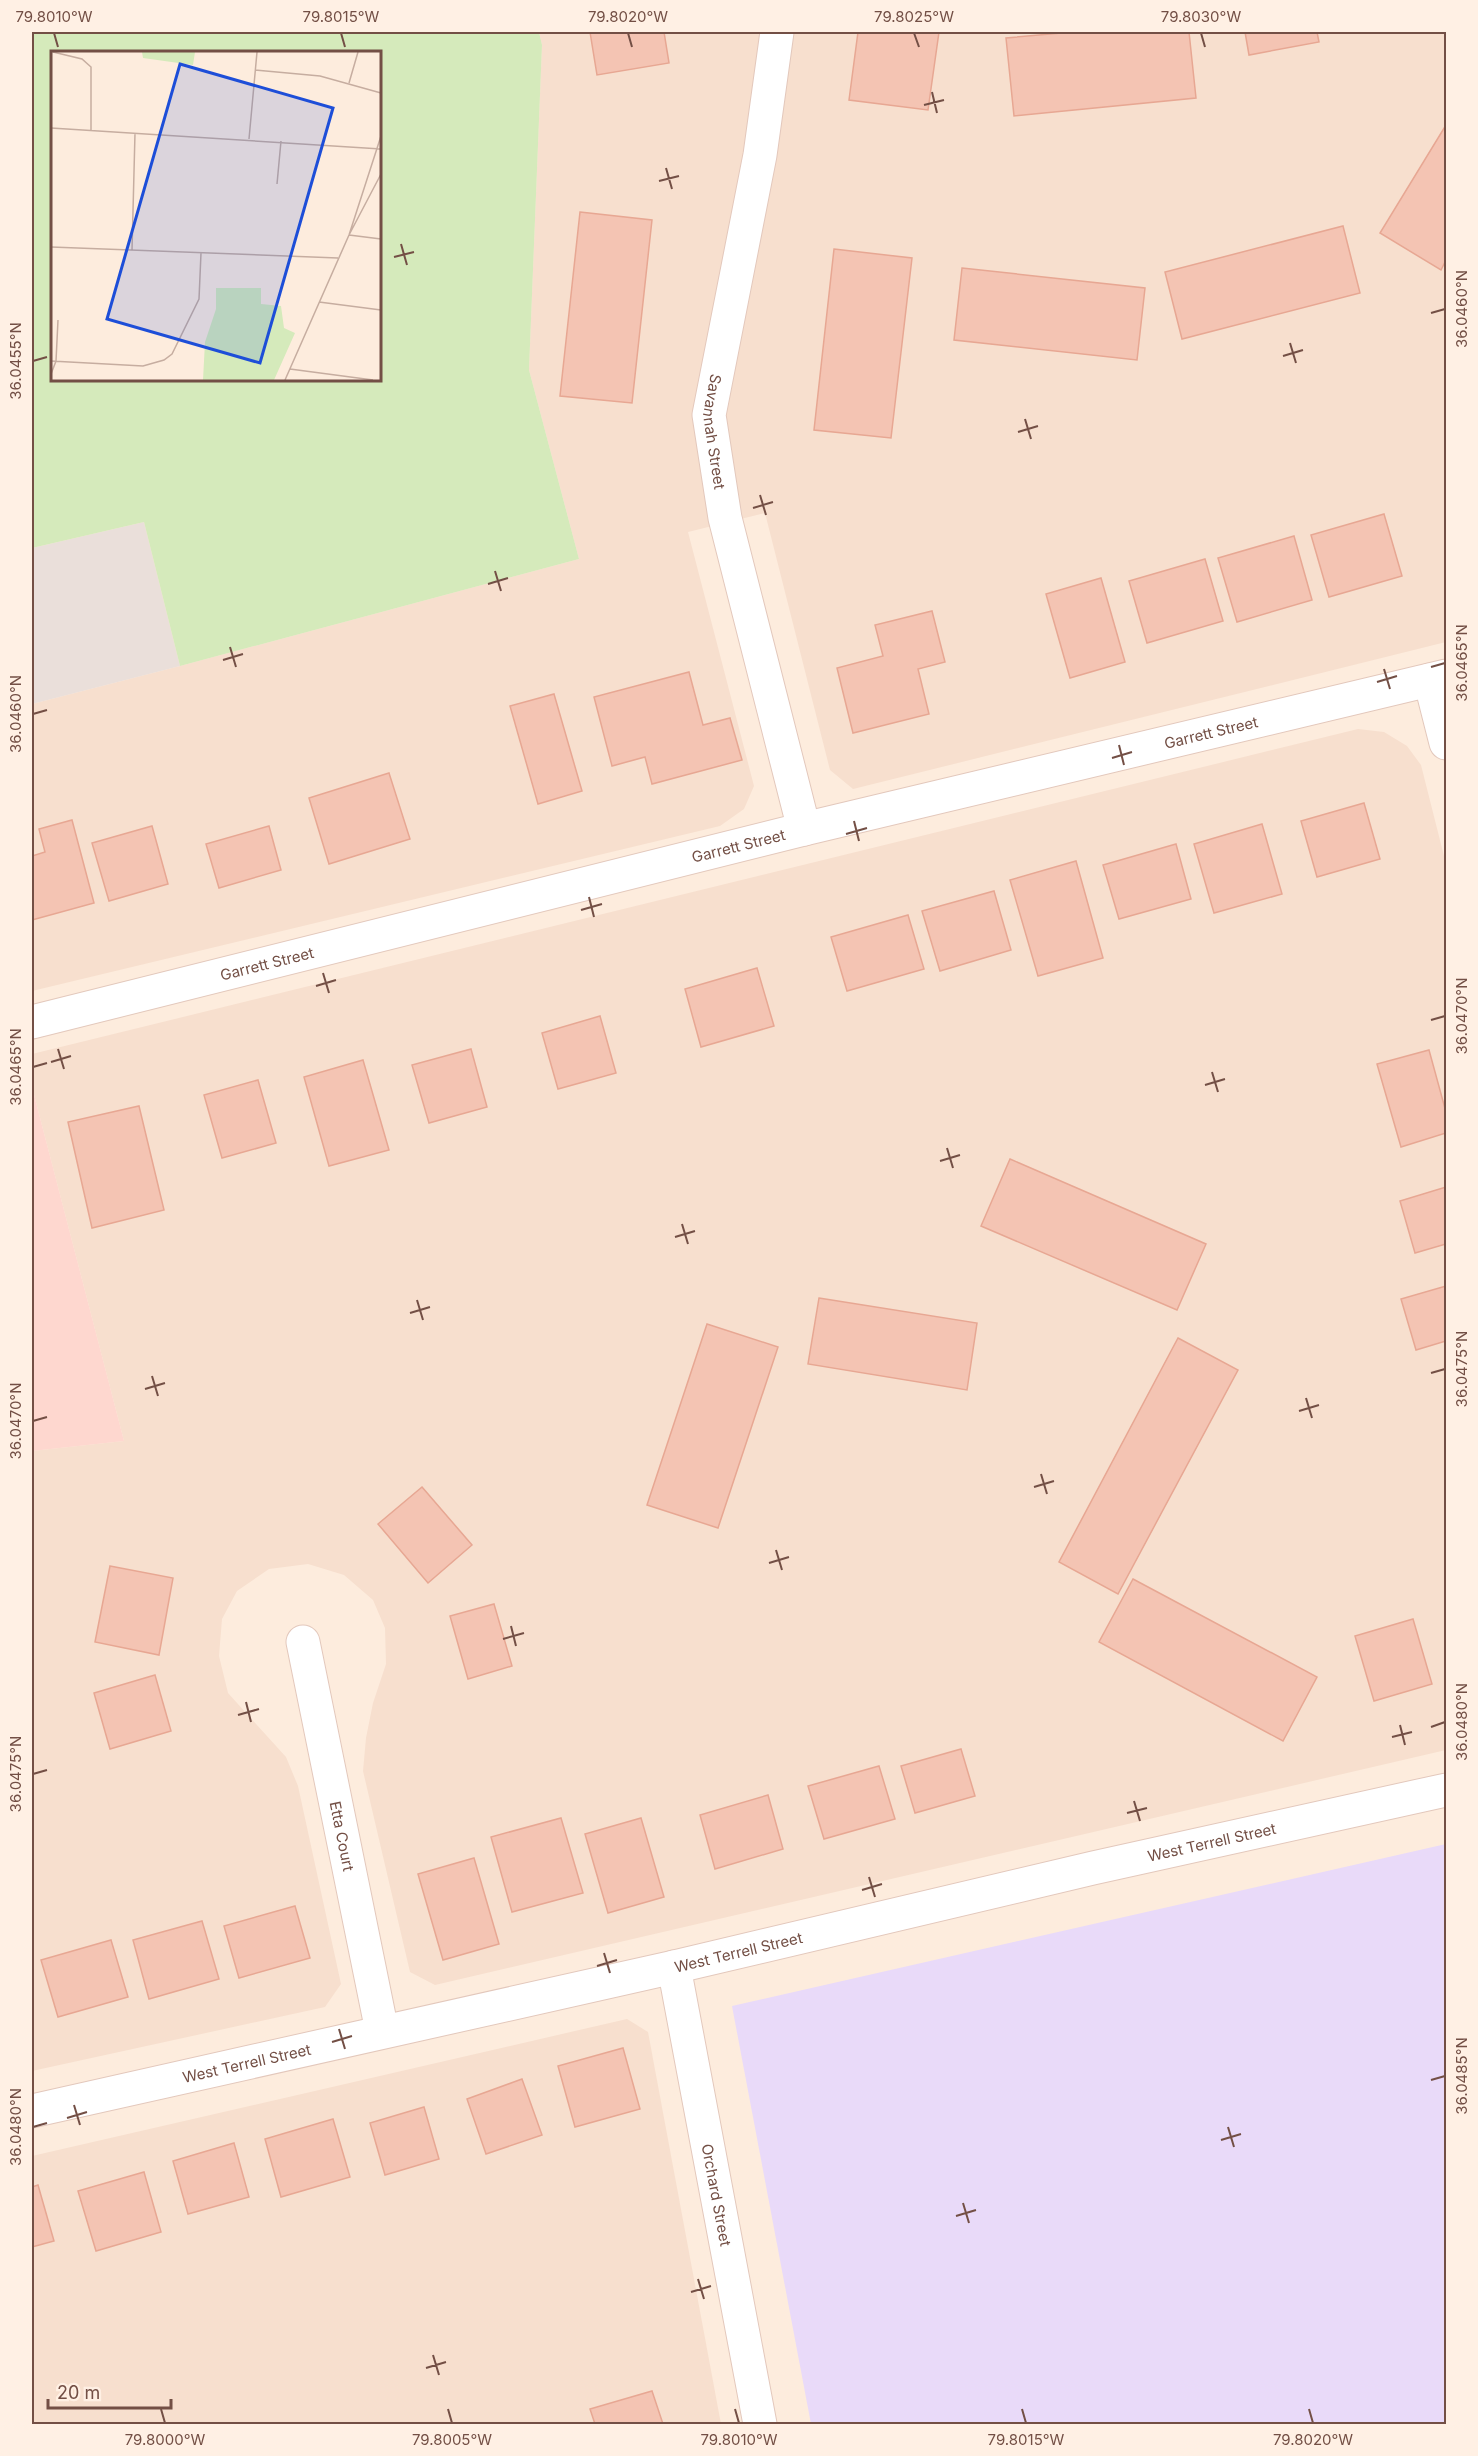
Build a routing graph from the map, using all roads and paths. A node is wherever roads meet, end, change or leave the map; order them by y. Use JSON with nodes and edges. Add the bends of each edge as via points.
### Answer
{"nodes":[{"id":1,"x":777,"y":32,"type":"edge"},
{"id":2,"x":1438,"y":678,"type":"edge"},
{"id":3,"x":1446,"y":743,"type":"edge"},
{"id":4,"x":804,"y":829,"type":"junction"},
{"id":5,"x":32,"y":1022,"type":"edge"},
{"id":6,"x":303,"y":1642,"type":"dead end"},
{"id":7,"x":1446,"y":1790,"type":"edge"},
{"id":8,"x":674,"y":1967,"type":"junction"},
{"id":9,"x":382,"y":2031,"type":"junction"},
{"id":10,"x":32,"y":2111,"type":"edge"},
{"id":11,"x":760,"y":2424,"type":"edge"}],
"edges":[{"from":1,"to":4,"type":"street","name":"Savannah Street","via":[[763,137],[709,415],[725,518]]},
{"from":2,"to":3,"type":"street"},
{"from":2,"to":4,"type":"street","name":"Garrett Street"},
{"from":4,"to":5,"type":"street","name":"Garrett Street"},
{"from":6,"to":9,"type":"street","name":"Etta Court"},
{"from":7,"to":8,"type":"street","name":"West Terrell Street"},
{"from":8,"to":9,"type":"street","name":"West Terrell Street"},
{"from":8,"to":11,"type":"street","name":"Orchard Street"},
{"from":9,"to":10,"type":"street","name":"West Terrell Street"}]}
